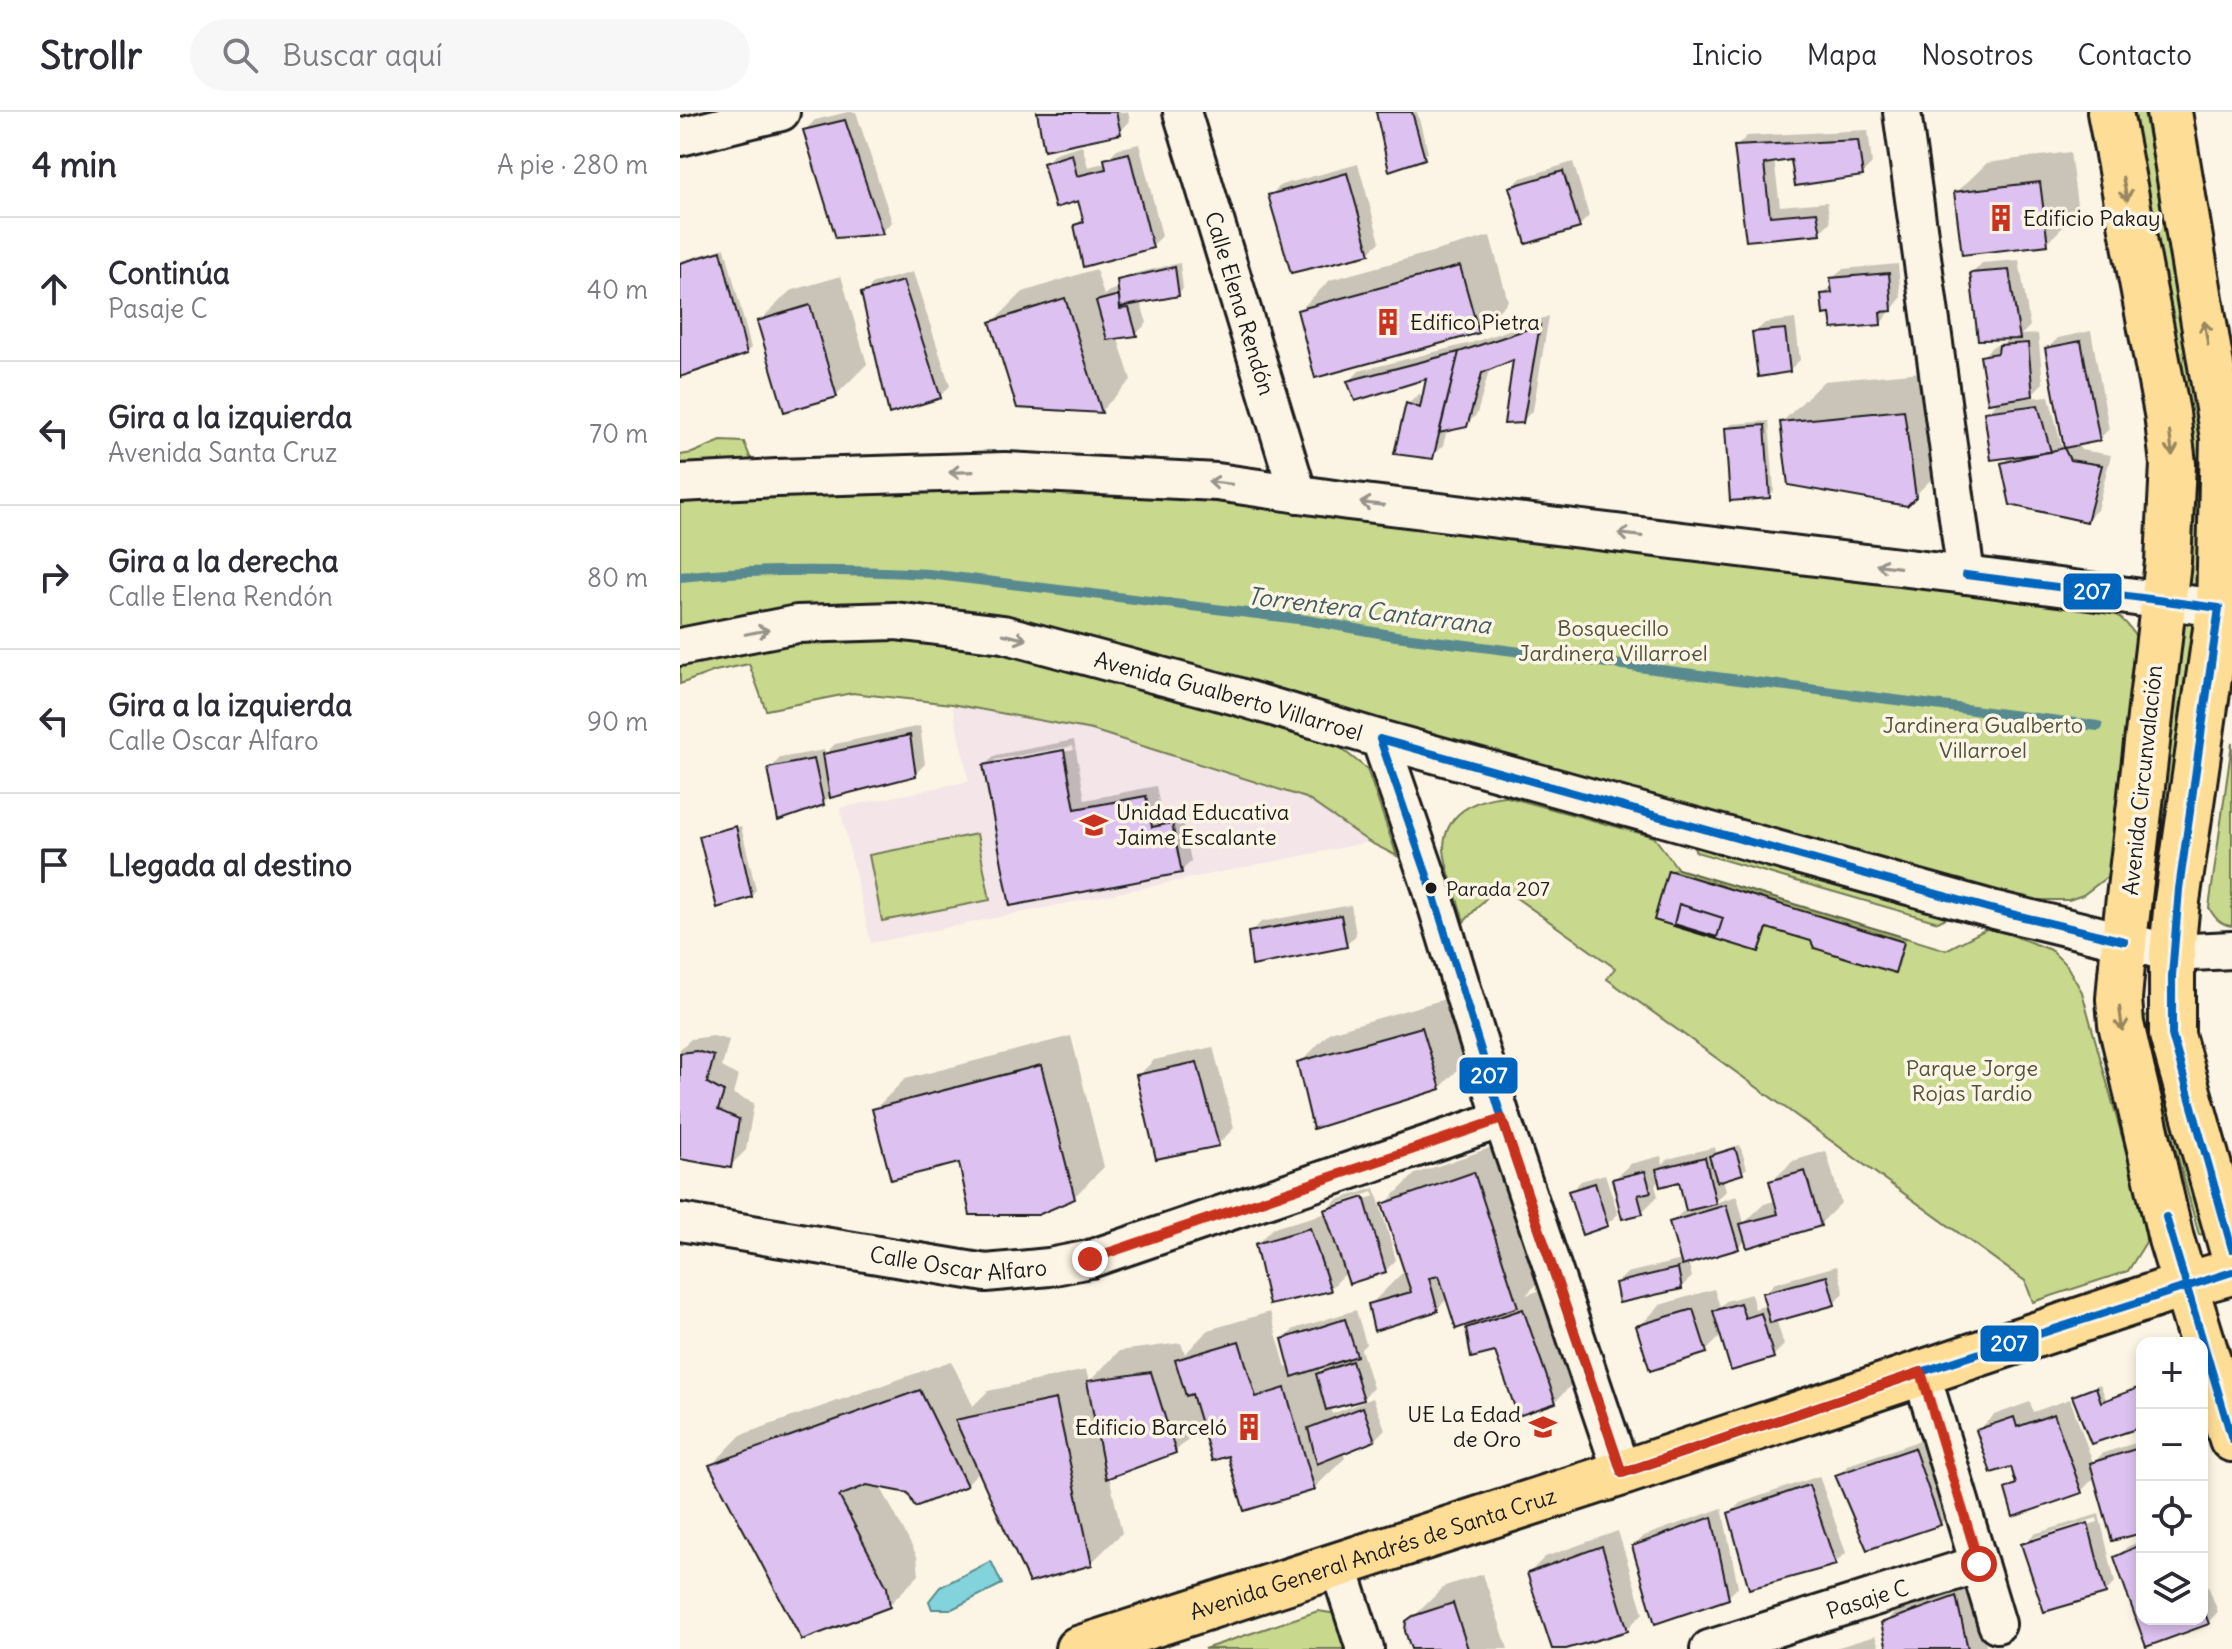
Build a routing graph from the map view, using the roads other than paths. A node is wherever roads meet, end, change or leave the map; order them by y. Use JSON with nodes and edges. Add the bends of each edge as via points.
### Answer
{"nodes":[{"id":1,"x":781,"y":112,"type":"edge"},
{"id":2,"x":1182,"y":112,"type":"edge"},
{"id":3,"x":1902,"y":112,"type":"edge"},
{"id":4,"x":2110,"y":112,"type":"edge"},
{"id":5,"x":2169,"y":112,"type":"edge"},
{"id":6,"x":680,"y":137,"type":"edge"},
{"id":7,"x":2227,"y":438,"type":"edge"},
{"id":8,"x":680,"y":483,"type":"edge"},
{"id":9,"x":1298,"y":494,"type":"junction"},
{"id":10,"x":1966,"y":575,"type":"junction"},
{"id":11,"x":2162,"y":601,"type":"junction"},
{"id":12,"x":2219,"y":608,"type":"junction"},
{"id":13,"x":680,"y":647,"type":"edge"},
{"id":14,"x":1380,"y":739,"type":"junction"},
{"id":15,"x":2124,"y":941,"type":"junction"},
{"id":16,"x":2232,"y":950,"type":"edge"},
{"id":17,"x":2172,"y":953,"type":"junction"},
{"id":18,"x":1502,"y":1119,"type":"junction"},
{"id":19,"x":680,"y":1222,"type":"edge"},
{"id":20,"x":2232,"y":1249,"type":"edge"},
{"id":21,"x":2232,"y":1272,"type":"edge"},
{"id":22,"x":2185,"y":1285,"type":"junction"},
{"id":23,"x":1921,"y":1372,"type":"junction"},
{"id":24,"x":2232,"y":1439,"type":"edge"},
{"id":25,"x":1622,"y":1473,"type":"junction"},
{"id":26,"x":1979,"y":1564,"type":"junction"},
{"id":27,"x":1338,"y":1565,"type":"junction"},
{"id":28,"x":1997,"y":1624,"type":"dead end"},
{"id":29,"x":1078,"y":1649,"type":"edge"},
{"id":30,"x":1365,"y":1649,"type":"edge"},
{"id":31,"x":1709,"y":1649,"type":"edge"}],
"edges":[{"from":1,"to":6,"type":"street"},
{"from":2,"to":9,"type":"street","name":"Calle Elena Rendón"},
{"from":3,"to":10,"type":"street"},
{"from":4,"to":11,"type":"main road","name":"Avenida Circunvalación","one_way":true,"via":[[2173,464]]},
{"from":7,"to":5,"type":"main road","one_way":true},
{"from":7,"to":12,"type":"main road"},
{"from":9,"to":8,"type":"street","one_way":true,"via":[[1217,482],[1005,471]]},
{"from":10,"to":9,"type":"street","one_way":true},
{"from":10,"to":11,"type":"street"},
{"from":11,"to":12,"type":"street"},
{"from":11,"to":15,"type":"main road","name":"Avenida Circunvalación"},
{"from":12,"to":17,"type":"main road"},
{"from":13,"to":14,"type":"street","name":"Avenida Gualberto Villarroel","one_way":true,"via":[[797,624],[895,621],[1003,634]]},
{"from":14,"to":15,"type":"street","name":"Avenida Gualberto Villarroel"},
{"from":14,"to":18,"type":"street"},
{"from":15,"to":17,"type":"street","name":"Avenida Gualberto Villarroel"},
{"from":15,"to":22,"type":"main road","name":"Avenida Circunvalación","one_way":true,"via":[[2121,1024]]},
{"from":16,"to":17,"type":"street","name":"Avenida Gualberto Villarroel"},
{"from":17,"to":20,"type":"main road","via":[[2172,1035]]},
{"from":18,"to":19,"type":"street","name":"Calle Oscar Alfaro","via":[[1090,1259],[1049,1267],[986,1273]]},
{"from":18,"to":25,"type":"street"},
{"from":21,"to":22,"type":"main road","name":"Avenida General Andrés de Santa Cruz"},
{"from":22,"to":23,"type":"main road","name":"Avenida General Andrés de Santa Cruz"},
{"from":22,"to":24,"type":"main road","name":"Avenida Circunvalación"},
{"from":23,"to":25,"type":"main road","name":"Avenida General Andrés de Santa Cruz"},
{"from":23,"to":26,"type":"street"},
{"from":25,"to":27,"type":"main road","name":"Avenida General Andrés de Santa Cruz"},
{"from":26,"to":28,"type":"street"},
{"from":26,"to":31,"type":"street","name":"Pasaje C"},
{"from":27,"to":29,"type":"main road","name":"Avenida General Andrés de Santa Cruz"},
{"from":27,"to":30,"type":"street"}]}
